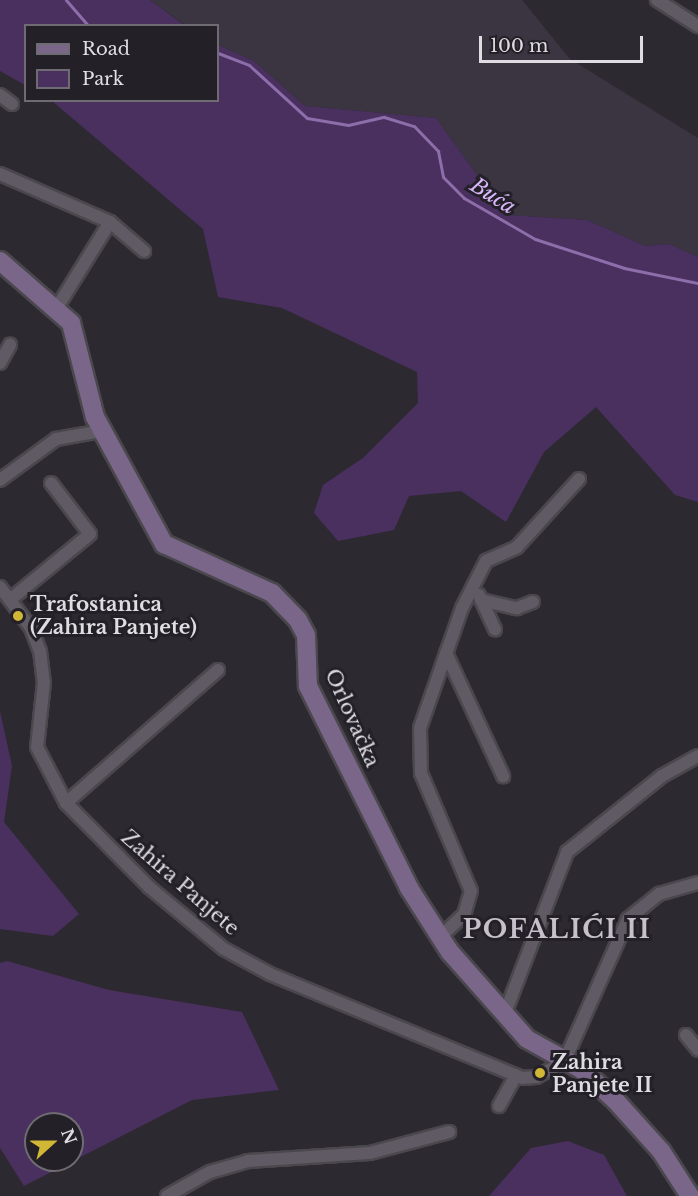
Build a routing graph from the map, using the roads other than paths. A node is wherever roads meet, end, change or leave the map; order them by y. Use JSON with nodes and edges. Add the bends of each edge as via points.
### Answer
{"nodes":[{"id":1,"x":657,"y":0,"type":"edge"},
{"id":2,"x":698,"y":26,"type":"edge"},
{"id":3,"x":0,"y":95,"type":"edge"},
{"id":4,"x":12,"y":104,"type":"dead end"},
{"id":5,"x":0,"y":174,"type":"edge"},
{"id":6,"x":110,"y":222,"type":"junction"},
{"id":7,"x":144,"y":251,"type":"dead end"},
{"id":8,"x":0,"y":261,"type":"edge"},
{"id":9,"x":58,"y":306,"type":"junction"},
{"id":10,"x":10,"y":345,"type":"dead end"},
{"id":11,"x":0,"y":363,"type":"edge"},
{"id":12,"x":99,"y":424,"type":"junction"},
{"id":13,"x":579,"y":479,"type":"dead end"},
{"id":14,"x":0,"y":480,"type":"edge"},
{"id":15,"x":51,"y":483,"type":"dead end"},
{"id":16,"x":474,"y":586,"type":"junction"},
{"id":17,"x":0,"y":587,"type":"edge"},
{"id":18,"x":11,"y":599,"type":"junction"},
{"id":19,"x":481,"y":600,"type":"junction"},
{"id":20,"x":533,"y":602,"type":"dead end"},
{"id":21,"x":495,"y":630,"type":"dead end"},
{"id":22,"x":446,"y":653,"type":"junction"},
{"id":23,"x":218,"y":670,"type":"dead end"},
{"id":24,"x":698,"y":756,"type":"edge"},
{"id":25,"x":503,"y":776,"type":"dead end"},
{"id":26,"x":66,"y":803,"type":"junction"},
{"id":27,"x":698,"y":883,"type":"edge"},
{"id":28,"x":440,"y":937,"type":"junction"},
{"id":29,"x":504,"y":1013,"type":"junction"},
{"id":30,"x":686,"y":1035,"type":"dead end"},
{"id":31,"x":698,"y":1050,"type":"edge"},
{"id":32,"x":564,"y":1062,"type":"junction"},
{"id":33,"x":516,"y":1075,"type":"junction"},
{"id":34,"x":500,"y":1106,"type":"dead end"},
{"id":35,"x":449,"y":1132,"type":"dead end"},
{"id":36,"x":167,"y":1196,"type":"edge"},
{"id":37,"x":690,"y":1196,"type":"edge"}],
"edges":[{"from":1,"to":2,"type":"street"},
{"from":3,"to":4,"type":"street"},
{"from":5,"to":6,"type":"street"},
{"from":6,"to":7,"type":"street"},
{"from":6,"to":9,"type":"street"},
{"from":8,"to":9,"type":"street"},
{"from":9,"to":12,"type":"street","via":[[75,334]]},
{"from":10,"to":11,"type":"street"},
{"from":12,"to":14,"type":"street","via":[[56,439]]},
{"from":12,"to":28,"type":"street","name":"Orlovačka","via":[[122,459],[164,544],[272,593],[298,620],[306,635],[308,686],[409,888]]},
{"from":13,"to":16,"type":"street","via":[[517,547],[486,561]]},
{"from":15,"to":18,"type":"street","via":[[90,534]]},
{"from":16,"to":19,"type":"street"},
{"from":16,"to":22,"type":"street"},
{"from":17,"to":18,"type":"street","name":"Zahira Panjete"},
{"from":18,"to":26,"type":"street","name":"Zahira Panjete","via":[[40,651],[44,682],[38,747]]},
{"from":19,"to":20,"type":"street","via":[[517,608]]},
{"from":19,"to":21,"type":"street"},
{"from":22,"to":25,"type":"street"},
{"from":22,"to":28,"type":"street","via":[[420,728],[418,753],[471,891],[464,915]]},
{"from":23,"to":26,"type":"street"},
{"from":24,"to":29,"type":"street","via":[[662,776],[567,852]]},
{"from":26,"to":33,"type":"street","name":"Zahira Panjete","via":[[149,887],[227,951],[270,974]]},
{"from":27,"to":32,"type":"street","via":[[658,894],[628,919]]},
{"from":28,"to":29,"type":"street","name":"Orlovačka"},
{"from":29,"to":32,"type":"street","name":"Orlovačka","via":[[538,1049]]},
{"from":30,"to":31,"type":"street"},
{"from":32,"to":33,"type":"street","name":"Zahira Panjete","via":[[536,1077]]},
{"from":32,"to":37,"type":"street","name":"Orlovačka","via":[[581,1069],[615,1100],[661,1151]]},
{"from":33,"to":34,"type":"street"},
{"from":35,"to":36,"type":"street","via":[[370,1153],[248,1161],[210,1172]]}]}
